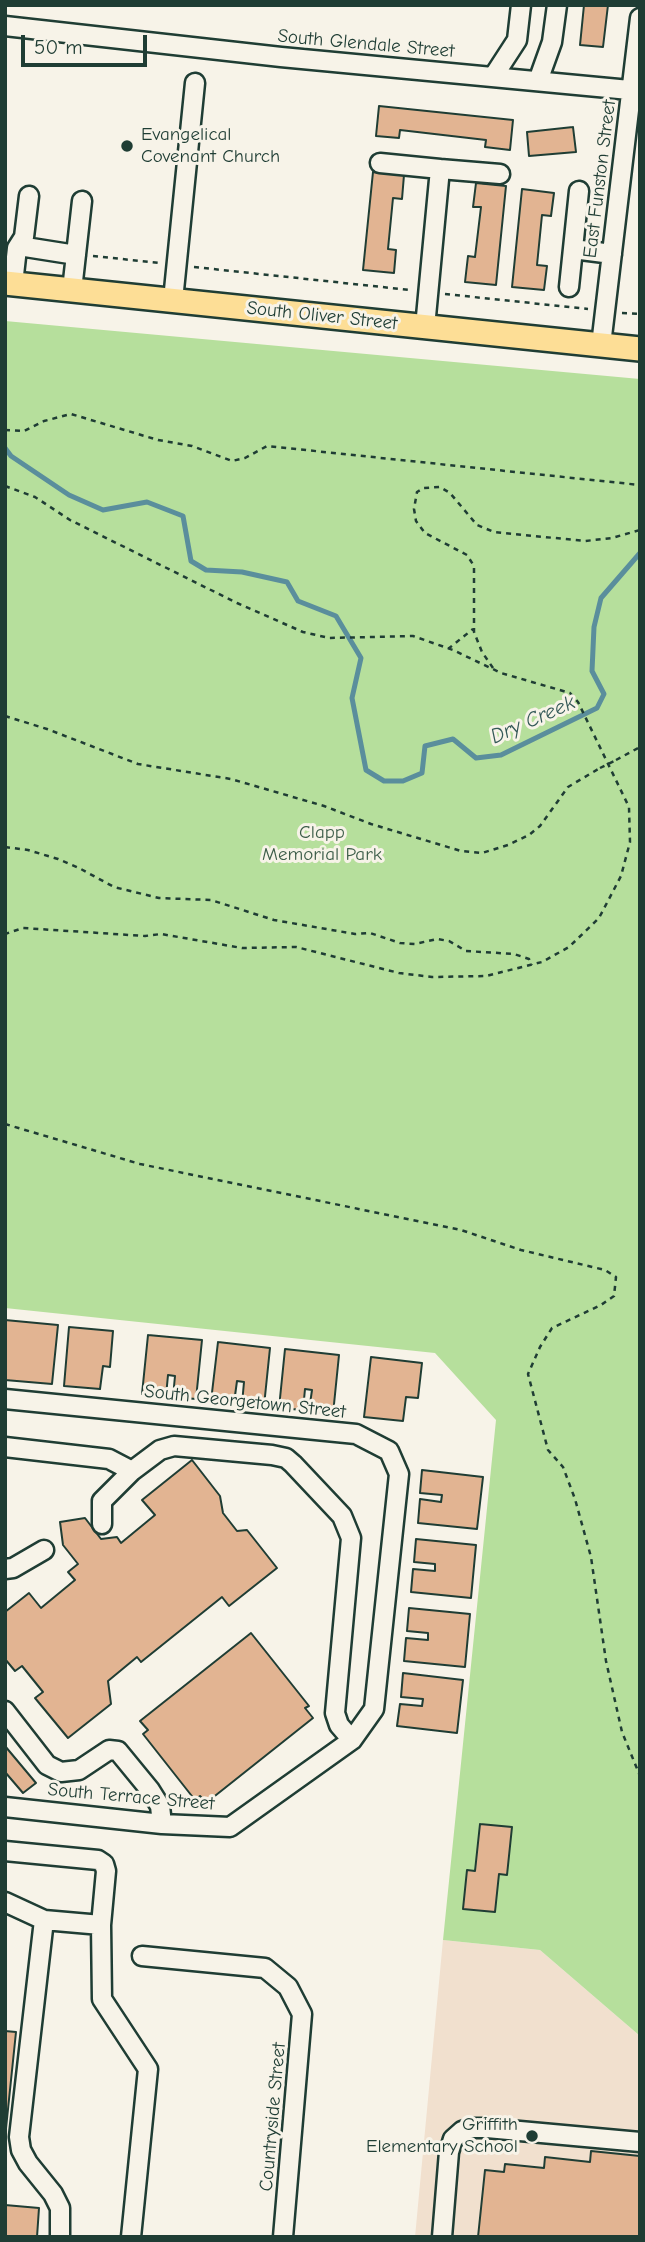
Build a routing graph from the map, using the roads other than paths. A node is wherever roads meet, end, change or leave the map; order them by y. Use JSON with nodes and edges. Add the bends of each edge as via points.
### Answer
{"nodes":[{"id":1,"x":521,"y":5,"type":"edge"},
{"id":2,"x":557,"y":5,"type":"edge"},
{"id":3,"x":640,"y":18,"type":"edge"},
{"id":4,"x":5,"y":26,"type":"edge"},
{"id":5,"x":493,"y":77,"type":"junction"},
{"id":6,"x":538,"y":81,"type":"junction"},
{"id":7,"x":194,"y":83,"type":"dead end"},
{"id":8,"x":636,"y":91,"type":"edge"},
{"id":9,"x":380,"y":163,"type":"dead end"},
{"id":10,"x":440,"y":169,"type":"junction"},
{"id":11,"x":500,"y":174,"type":"dead end"},
{"id":12,"x":579,"y":191,"type":"dead end"},
{"id":13,"x":29,"y":196,"type":"dead end"},
{"id":14,"x":82,"y":201,"type":"dead end"},
{"id":15,"x":19,"y":246,"type":"junction"},
{"id":16,"x":573,"y":249,"type":"junction"},
{"id":17,"x":76,"y":254,"type":"junction"},
{"id":18,"x":612,"y":254,"type":"junction"},
{"id":19,"x":9,"y":283,"type":"edge"},
{"id":20,"x":569,"y":287,"type":"dead end"},
{"id":21,"x":72,"y":290,"type":"junction"},
{"id":22,"x":173,"y":300,"type":"junction"},
{"id":23,"x":425,"y":327,"type":"junction"},
{"id":24,"x":601,"y":345,"type":"junction"},
{"id":25,"x":640,"y":349,"type":"edge"},
{"id":26,"x":5,"y":1399,"type":"edge"},
{"id":27,"x":5,"y":1447,"type":"edge"},
{"id":28,"x":132,"y":1471,"type":"junction"},
{"id":29,"x":102,"y":1524,"type":"dead end"},
{"id":30,"x":44,"y":1550,"type":"dead end"},
{"id":31,"x":5,"y":1569,"type":"edge"},
{"id":32,"x":5,"y":1711,"type":"edge"},
{"id":33,"x":352,"y":1740,"type":"junction"},
{"id":34,"x":5,"y":1807,"type":"edge"},
{"id":35,"x":162,"y":1824,"type":"junction"},
{"id":36,"x":5,"y":1851,"type":"edge"},
{"id":37,"x":5,"y":1902,"type":"edge"},
{"id":38,"x":44,"y":1920,"type":"junction"},
{"id":39,"x":102,"y":1924,"type":"junction"},
{"id":40,"x":142,"y":1956,"type":"dead end"},
{"id":41,"x":640,"y":2142,"type":"edge"},
{"id":42,"x":60,"y":2237,"type":"edge"},
{"id":43,"x":131,"y":2237,"type":"edge"},
{"id":44,"x":283,"y":2237,"type":"edge"},
{"id":45,"x":442,"y":2237,"type":"edge"}],
"edges":[{"from":1,"to":5,"type":"street","via":[[517,40]]},
{"from":2,"to":6,"type":"street","via":[[552,42]]},
{"from":3,"to":8,"type":"street","name":"East Funston Street"},
{"from":4,"to":5,"type":"street","name":"South Glendale Street"},
{"from":5,"to":6,"type":"street","name":"South Glendale Street"},
{"from":6,"to":8,"type":"street","name":"South Glendale Street"},
{"from":7,"to":22,"type":"street"},
{"from":8,"to":18,"type":"street","name":"East Funston Street"},
{"from":9,"to":10,"type":"street"},
{"from":10,"to":11,"type":"street"},
{"from":10,"to":23,"type":"street"},
{"from":12,"to":16,"type":"street"},
{"from":13,"to":15,"type":"street"},
{"from":14,"to":17,"type":"street"},
{"from":15,"to":17,"type":"street"},
{"from":15,"to":19,"type":"street"},
{"from":16,"to":18,"type":"street"},
{"from":16,"to":20,"type":"street"},
{"from":17,"to":21,"type":"street"},
{"from":18,"to":24,"type":"street","name":"East Funston Street"},
{"from":19,"to":21,"type":"main road","name":"South Oliver Street"},
{"from":21,"to":22,"type":"main road","name":"South Oliver Street"},
{"from":22,"to":23,"type":"main road","name":"South Oliver Street"},
{"from":23,"to":24,"type":"main road","name":"South Oliver Street"},
{"from":24,"to":25,"type":"main road","name":"South Oliver Street"},
{"from":26,"to":33,"type":"street","name":"South Georgetown Street","via":[[356,1434],[388,1451],[399,1474],[374,1709]]},
{"from":27,"to":28,"type":"street","via":[[109,1459]]},
{"from":28,"to":29,"type":"street","via":[[102,1501]]},
{"from":28,"to":33,"type":"street","via":[[160,1450],[174,1446],[286,1458],[342,1516],[351,1550],[335,1713]]},
{"from":30,"to":31,"type":"street"},
{"from":32,"to":35,"type":"street","via":[[47,1765],[61,1772],[79,1770],[109,1750],[118,1751],[155,1798]]},
{"from":33,"to":35,"type":"street","name":"South Terrace Street","via":[[230,1827]]},
{"from":34,"to":35,"type":"street","name":"South Terrace Street"},
{"from":36,"to":39,"type":"street","via":[[87,1858],[104,1864]]},
{"from":37,"to":38,"type":"street"},
{"from":38,"to":39,"type":"street"},
{"from":38,"to":42,"type":"street","via":[[19,2137],[28,2163],[60,2208]]},
{"from":39,"to":43,"type":"street","via":[[102,1999],[148,2069]]},
{"from":40,"to":44,"type":"street","name":"Countryside Street","via":[[265,1968],[288,1987],[296,2002],[302,2014]]},
{"from":41,"to":45,"type":"street","via":[[471,2128],[462,2131],[449,2152]]}]}
